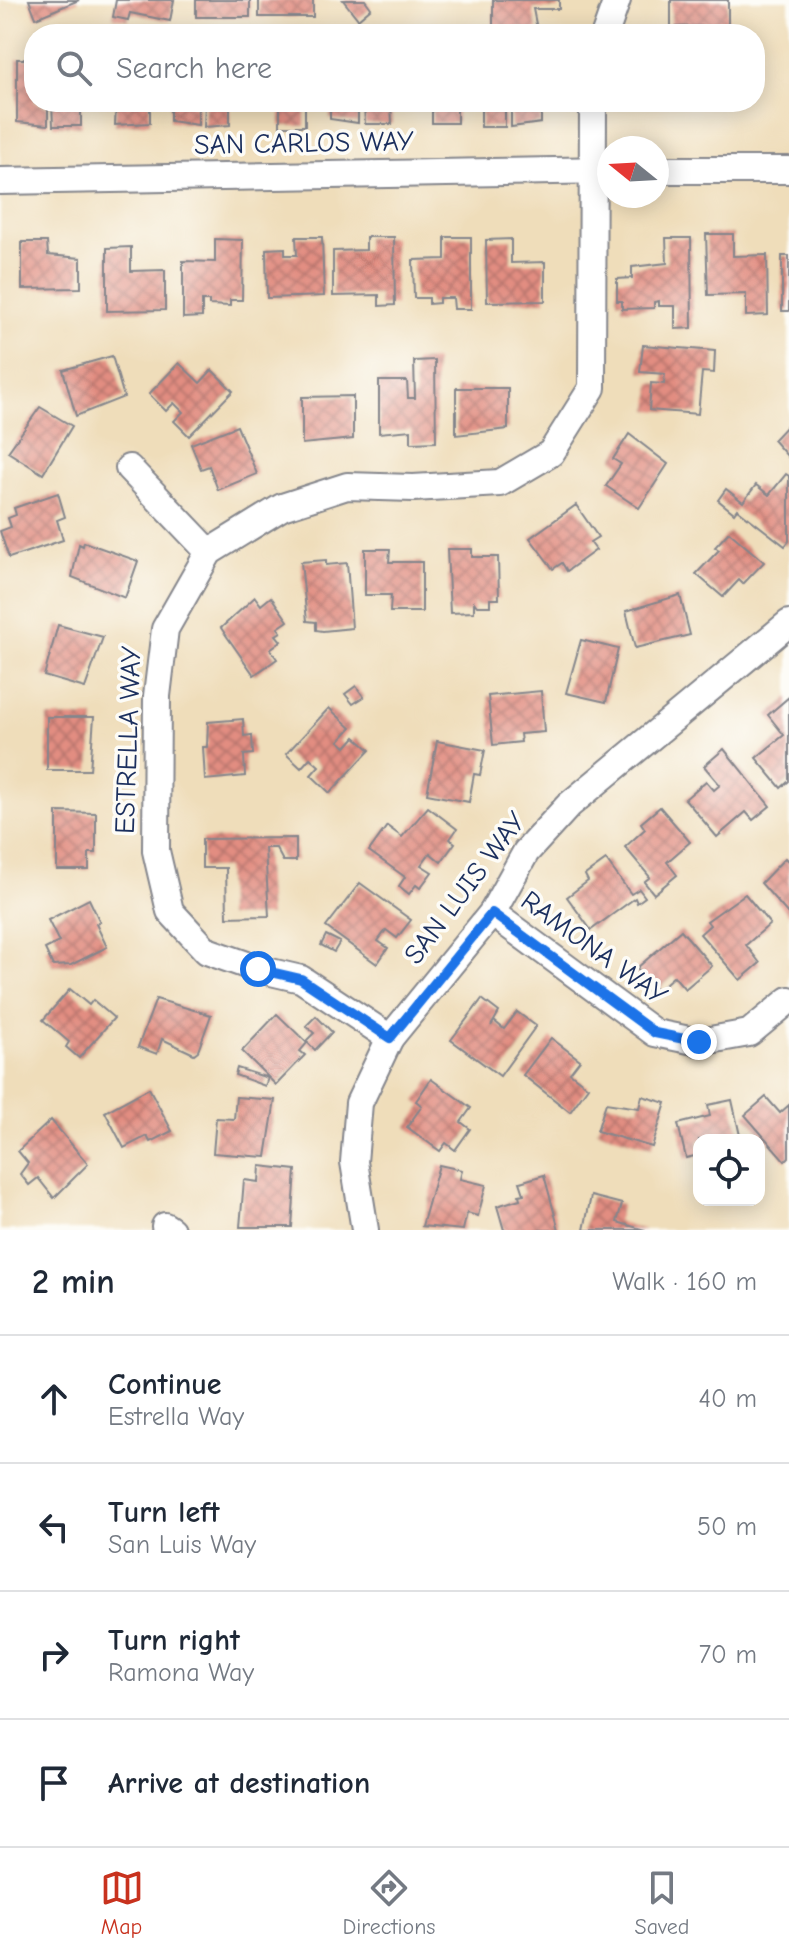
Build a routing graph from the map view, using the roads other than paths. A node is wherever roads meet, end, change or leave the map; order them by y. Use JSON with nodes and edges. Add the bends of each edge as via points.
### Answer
{"nodes":[{"id":1,"x":617,"y":0,"type":"edge"},
{"id":2,"x":609,"y":24,"type":"edge"},
{"id":3,"x":594,"y":112,"type":"edge"},
{"id":4,"x":597,"y":136,"type":"edge"},
{"id":5,"x":597,"y":170,"type":"edge"},
{"id":6,"x":669,"y":170,"type":"edge"},
{"id":7,"x":789,"y":170,"type":"edge"},
{"id":8,"x":0,"y":181,"type":"edge"},
{"id":9,"x":599,"y":208,"type":"edge"},
{"id":10,"x":129,"y":468,"type":"dead end"},
{"id":11,"x":209,"y":552,"type":"junction"},
{"id":12,"x":789,"y":623,"type":"edge"},
{"id":13,"x":492,"y":913,"type":"junction"},
{"id":14,"x":789,"y":1000,"type":"edge"},
{"id":15,"x":390,"y":1038,"type":"junction"},
{"id":16,"x":365,"y":1230,"type":"edge"}],
"edges":[{"from":1,"to":2,"type":"street"},
{"from":3,"to":4,"type":"street","name":"ESTRELLA WAY"},
{"from":5,"to":8,"type":"street","name":"SAN CARLOS WAY"},
{"from":6,"to":7,"type":"street"},
{"from":9,"to":11,"type":"street","name":"ESTRELLA WAY","via":[[592,388],[551,453],[500,483],[347,486],[282,507]]},
{"from":10,"to":11,"type":"street"},
{"from":11,"to":15,"type":"street","name":"ESTRELLA WAY","via":[[165,629],[157,696],[156,851],[170,911],[207,951],[301,979]]},
{"from":12,"to":13,"type":"street","name":"SAN LUIS WAY","via":[[569,805],[526,852]]},
{"from":13,"to":14,"type":"street","name":"RAMONA WAY","via":[[655,1033],[699,1042],[749,1033]]},
{"from":13,"to":15,"type":"street","name":"SAN LUIS WAY"},
{"from":15,"to":16,"type":"street","name":"SAN LUIS WAY","via":[[359,1103],[354,1162]]}]}
